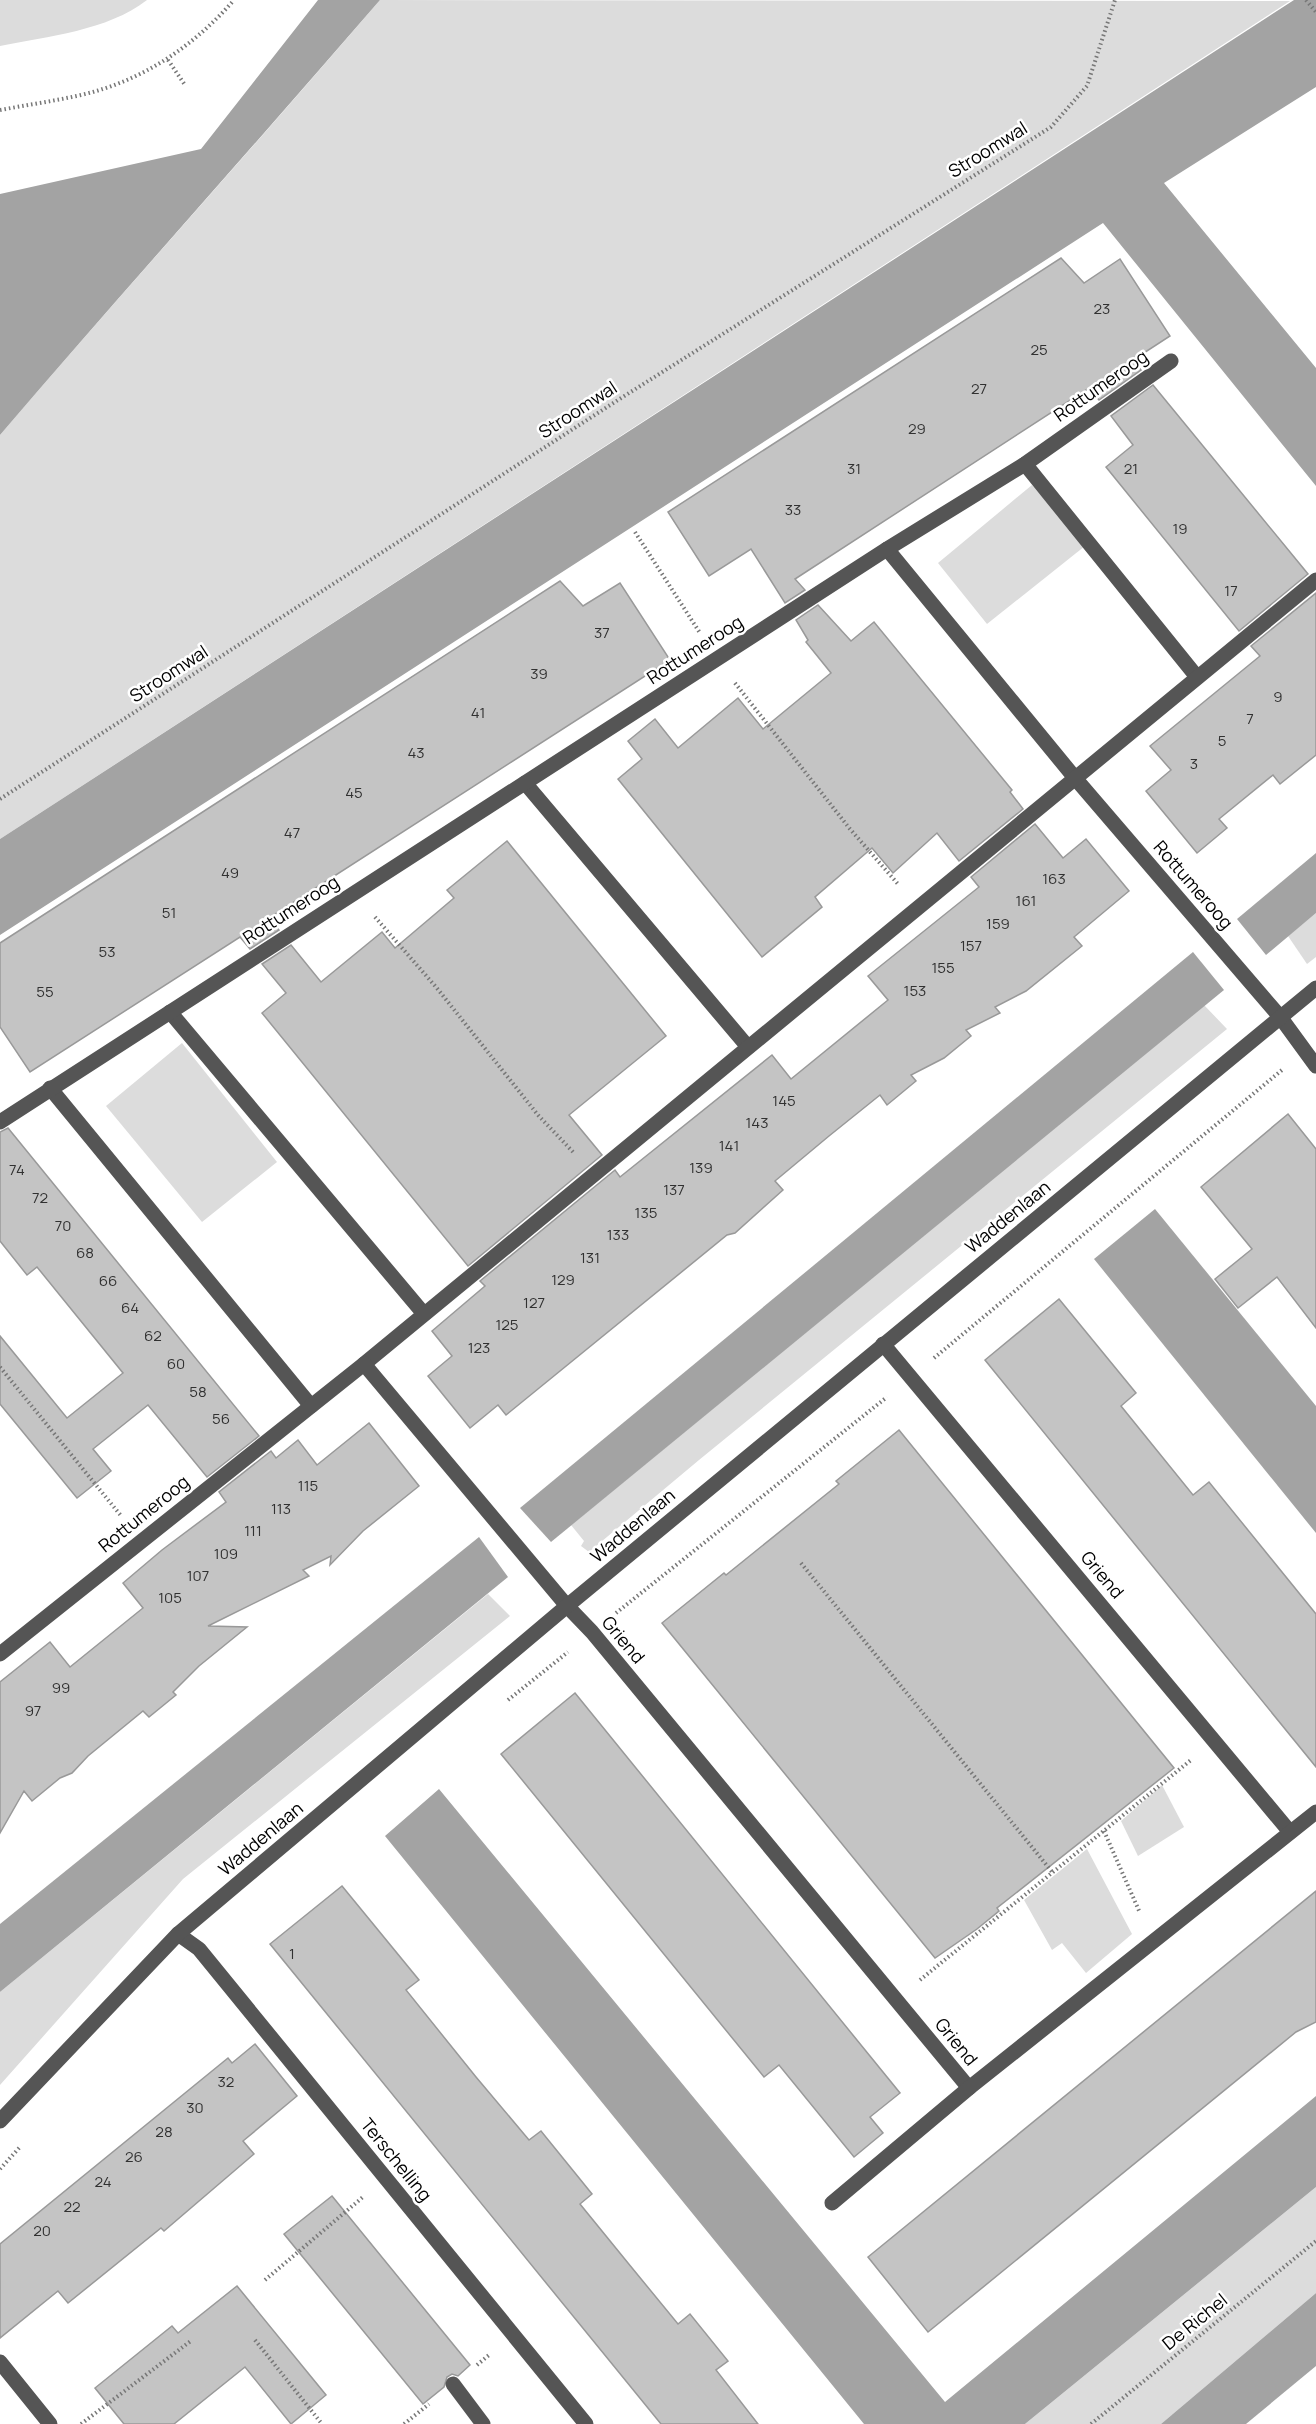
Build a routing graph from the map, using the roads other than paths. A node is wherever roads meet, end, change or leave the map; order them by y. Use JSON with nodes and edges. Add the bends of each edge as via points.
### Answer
{"nodes":[{"id":1,"x":1171,"y":361,"type":"dead end"},
{"id":2,"x":1024,"y":464,"type":"junction"},
{"id":3,"x":887,"y":549,"type":"junction"},
{"id":4,"x":1316,"y":579,"type":"edge"},
{"id":5,"x":1197,"y":677,"type":"junction"},
{"id":6,"x":1075,"y":778,"type":"junction"},
{"id":7,"x":525,"y":783,"type":"junction"},
{"id":8,"x":1316,"y":988,"type":"edge"},
{"id":9,"x":170,"y":1012,"type":"junction"},
{"id":10,"x":1281,"y":1018,"type":"junction"},
{"id":11,"x":748,"y":1047,"type":"junction"},
{"id":12,"x":1316,"y":1066,"type":"edge"},
{"id":13,"x":50,"y":1088,"type":"junction"},
{"id":14,"x":0,"y":1122,"type":"edge"},
{"id":15,"x":424,"y":1314,"type":"junction"},
{"id":16,"x":883,"y":1344,"type":"junction"},
{"id":17,"x":364,"y":1364,"type":"junction"},
{"id":18,"x":311,"y":1406,"type":"junction"},
{"id":19,"x":567,"y":1606,"type":"junction"},
{"id":20,"x":0,"y":1654,"type":"edge"},
{"id":21,"x":1316,"y":1812,"type":"edge"},
{"id":22,"x":1290,"y":1832,"type":"junction"},
{"id":23,"x":178,"y":1934,"type":"junction"},
{"id":24,"x":969,"y":2088,"type":"junction"},
{"id":25,"x":0,"y":2121,"type":"edge"},
{"id":26,"x":832,"y":2203,"type":"dead end"},
{"id":27,"x":0,"y":2362,"type":"edge"},
{"id":28,"x":453,"y":2384,"type":"dead end"},
{"id":29,"x":577,"y":2421,"type":"edge"},
{"id":30,"x":50,"y":2424,"type":"edge"},
{"id":31,"x":483,"y":2424,"type":"edge"}],
"edges":[{"from":1,"to":2,"type":"street","name":"Rottumeroog"},
{"from":2,"to":3,"type":"street","name":"Rottumeroog"},
{"from":2,"to":5,"type":"street"},
{"from":3,"to":6,"type":"street","name":"Rottumeroog"},
{"from":3,"to":7,"type":"street","name":"Rottumeroog"},
{"from":4,"to":5,"type":"street","name":"Rottumeroog"},
{"from":5,"to":6,"type":"street","name":"Rottumeroog"},
{"from":6,"to":10,"type":"street","name":"Rottumeroog"},
{"from":6,"to":11,"type":"street","name":"Rottumeroog"},
{"from":7,"to":9,"type":"street","name":"Rottumeroog"},
{"from":7,"to":11,"type":"street"},
{"from":8,"to":10,"type":"street","name":"Waddenlaan"},
{"from":9,"to":13,"type":"street","name":"Rottumeroog"},
{"from":9,"to":15,"type":"street"},
{"from":10,"to":12,"type":"street","name":"Rottumeroog"},
{"from":10,"to":16,"type":"street","name":"Waddenlaan"},
{"from":11,"to":15,"type":"street","name":"Rottumeroog"},
{"from":13,"to":14,"type":"street","name":"Rottumeroog"},
{"from":13,"to":18,"type":"street"},
{"from":15,"to":17,"type":"street","name":"Rottumeroog"},
{"from":16,"to":19,"type":"street","name":"Waddenlaan"},
{"from":16,"to":22,"type":"street","name":"Griend"},
{"from":17,"to":18,"type":"street","name":"Rottumeroog"},
{"from":17,"to":19,"type":"street"},
{"from":18,"to":20,"type":"street","name":"Rottumeroog"},
{"from":19,"to":23,"type":"street","name":"Waddenlaan"},
{"from":19,"to":24,"type":"street","name":"Griend"},
{"from":21,"to":22,"type":"street","name":"Griend"},
{"from":22,"to":24,"type":"street","name":"Griend"},
{"from":23,"to":25,"type":"street","name":"Waddenlaan"},
{"from":23,"to":29,"type":"street","name":"Terschelling","via":[[199,1949]]},
{"from":24,"to":26,"type":"street","name":"Griend"},
{"from":27,"to":30,"type":"street"},
{"from":28,"to":31,"type":"street"}]}
